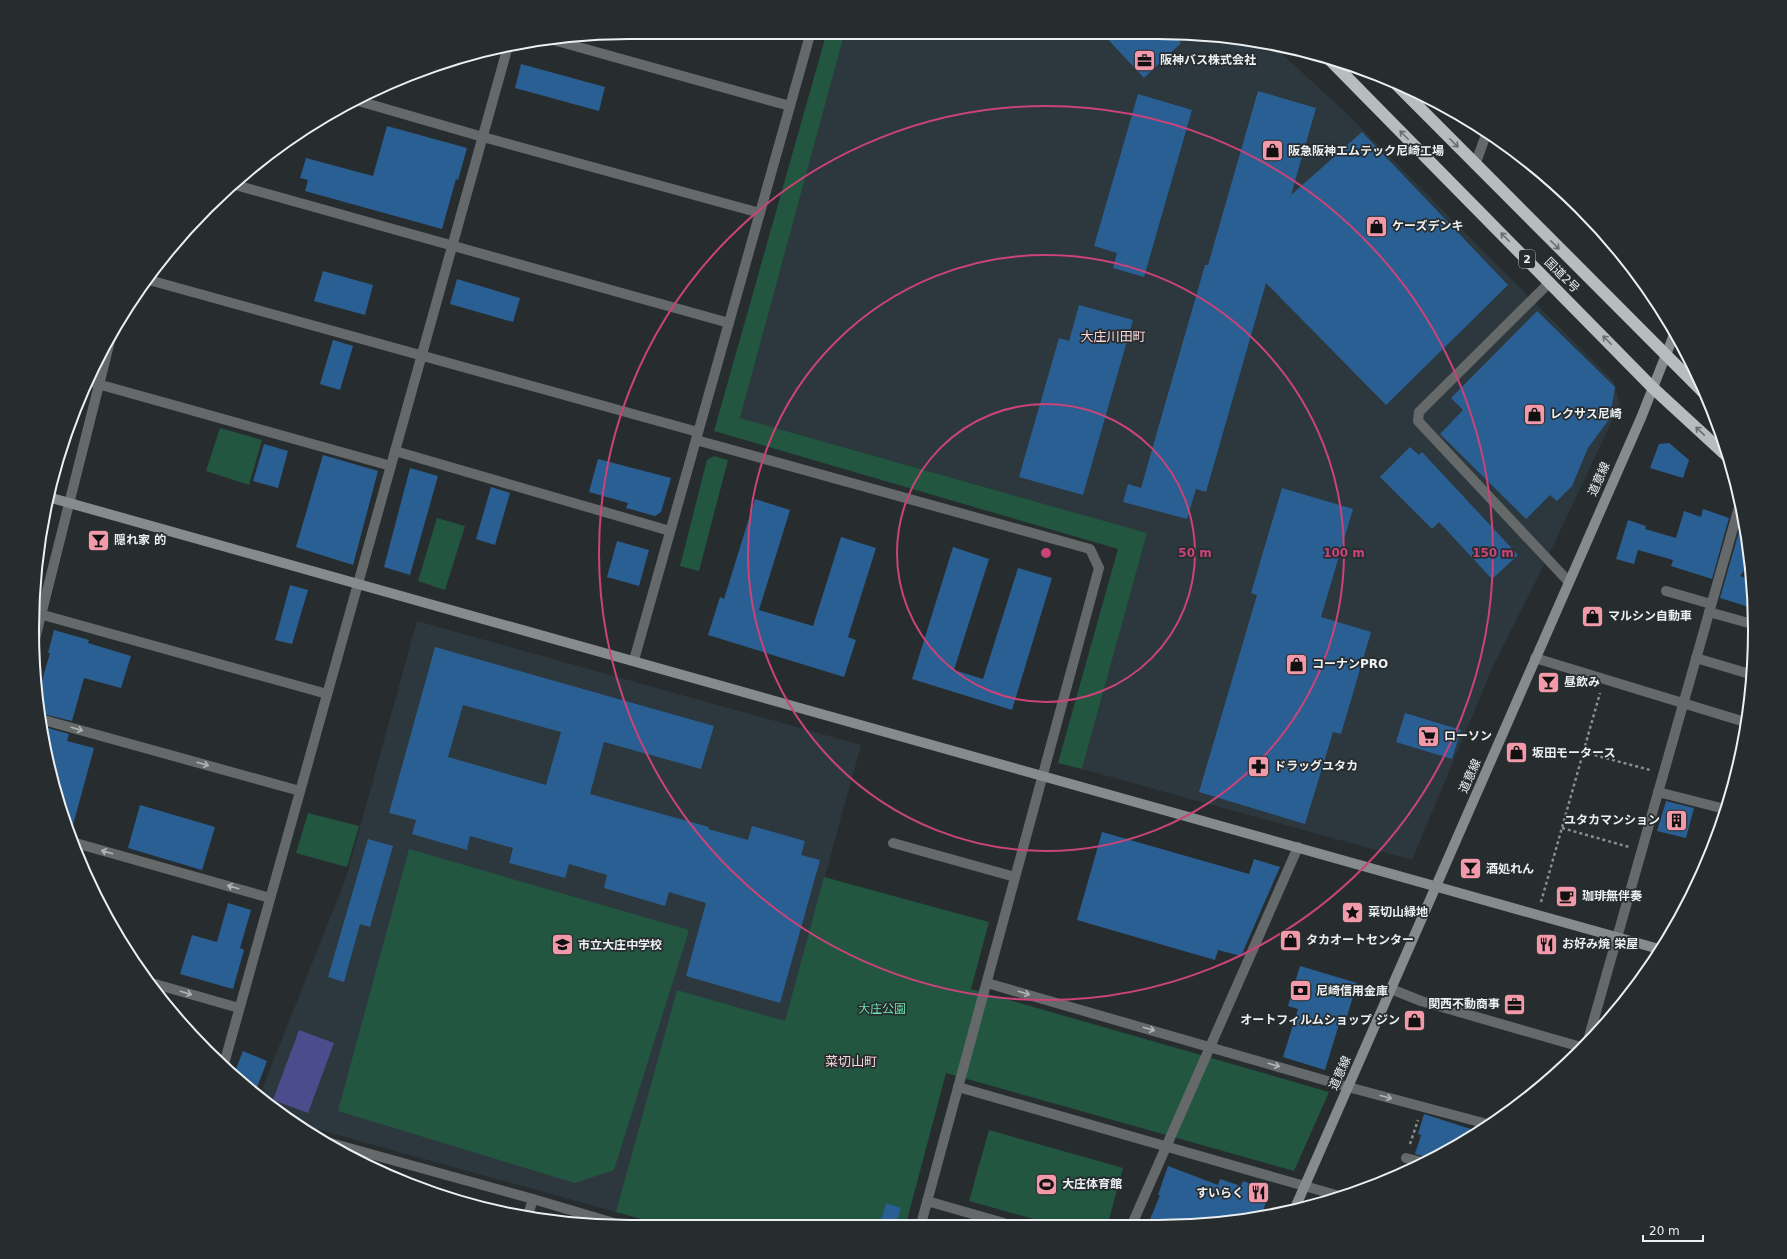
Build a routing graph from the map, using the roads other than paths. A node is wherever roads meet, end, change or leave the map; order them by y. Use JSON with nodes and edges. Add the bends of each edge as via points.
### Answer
{"nodes":[{"id":1,"x":809,"y":39,"type":"edge"},
{"id":2,"x":563,"y":43,"type":"edge"},
{"id":3,"x":506,"y":52,"type":"edge"},
{"id":4,"x":1337,"y":67,"type":"edge"},
{"id":5,"x":1406,"y":94,"type":"edge"},
{"id":6,"x":363,"y":102,"type":"edge"},
{"id":7,"x":790,"y":106,"type":"junction"},
{"id":8,"x":483,"y":137,"type":"junction"},
{"id":9,"x":1485,"y":138,"type":"edge"},
{"id":10,"x":1476,"y":165,"type":"junction"},
{"id":11,"x":240,"y":186,"type":"edge"},
{"id":12,"x":760,"y":213,"type":"junction"},
{"id":13,"x":452,"y":246,"type":"junction"},
{"id":14,"x":153,"y":281,"type":"edge"},
{"id":15,"x":1550,"y":282,"type":"junction"},
{"id":16,"x":729,"y":323,"type":"junction"},
{"id":17,"x":1672,"y":340,"type":"edge"},
{"id":18,"x":107,"y":355,"type":"edge"},
{"id":19,"x":422,"y":355,"type":"junction"},
{"id":20,"x":1666,"y":356,"type":"junction"},
{"id":21,"x":94,"y":382,"type":"edge"},
{"id":22,"x":1694,"y":383,"type":"edge"},
{"id":23,"x":100,"y":384,"type":"junction"},
{"id":24,"x":1653,"y":388,"type":"junction"},
{"id":25,"x":697,"y":436,"type":"junction"},
{"id":26,"x":1720,"y":449,"type":"edge"},
{"id":27,"x":395,"y":451,"type":"junction"},
{"id":28,"x":391,"y":466,"type":"junction"},
{"id":29,"x":54,"y":499,"type":"edge"},
{"id":30,"x":69,"y":503,"type":"junction"},
{"id":31,"x":1737,"y":516,"type":"edge"},
{"id":32,"x":670,"y":531,"type":"junction"},
{"id":33,"x":1569,"y":582,"type":"junction"},
{"id":34,"x":358,"y":584,"type":"junction"},
{"id":35,"x":1666,"y":591,"type":"dead end"},
{"id":36,"x":40,"y":607,"type":"edge"},
{"id":37,"x":1710,"y":608,"type":"junction"},
{"id":38,"x":39,"y":613,"type":"edge"},
{"id":39,"x":1748,"y":622,"type":"edge"},
{"id":40,"x":1536,"y":658,"type":"junction"},
{"id":41,"x":1696,"y":658,"type":"junction"},
{"id":42,"x":634,"y":660,"type":"junction"},
{"id":43,"x":1746,"y":673,"type":"edge"},
{"id":44,"x":327,"y":694,"type":"junction"},
{"id":45,"x":1682,"y":704,"type":"junction"},
{"id":46,"x":46,"y":720,"type":"edge"},
{"id":47,"x":1741,"y":721,"type":"edge"},
{"id":48,"x":1043,"y":775,"type":"junction"},
{"id":49,"x":300,"y":791,"type":"junction"},
{"id":50,"x":1658,"y":792,"type":"junction"},
{"id":51,"x":1720,"y":808,"type":"edge"},
{"id":52,"x":893,"y":843,"type":"dead end"},
{"id":53,"x":80,"y":844,"type":"edge"},
{"id":54,"x":1298,"y":847,"type":"junction"},
{"id":55,"x":1016,"y":877,"type":"junction"},
{"id":56,"x":1436,"y":885,"type":"junction"},
{"id":57,"x":270,"y":898,"type":"junction"},
{"id":58,"x":1618,"y":937,"type":"junction"},
{"id":59,"x":1655,"y":948,"type":"edge"},
{"id":60,"x":987,"y":983,"type":"junction"},
{"id":61,"x":158,"y":985,"type":"edge"},
{"id":62,"x":1391,"y":989,"type":"junction"},
{"id":63,"x":240,"y":1008,"type":"junction"},
{"id":64,"x":1591,"y":1030,"type":"edge"},
{"id":65,"x":1210,"y":1046,"type":"junction"},
{"id":66,"x":1576,"y":1046,"type":"edge"},
{"id":67,"x":225,"y":1059,"type":"edge"},
{"id":68,"x":958,"y":1087,"type":"junction"},
{"id":69,"x":1348,"y":1087,"type":"junction"},
{"id":70,"x":1482,"y":1123,"type":"edge"},
{"id":71,"x":1165,"y":1146,"type":"junction"},
{"id":72,"x":346,"y":1147,"type":"edge"},
{"id":73,"x":1406,"y":1158,"type":"road end"},
{"id":74,"x":1415,"y":1161,"type":"edge"},
{"id":75,"x":1305,"y":1186,"type":"junction"},
{"id":76,"x":1331,"y":1194,"type":"edge"},
{"id":77,"x":533,"y":1199,"type":"junction"},
{"id":78,"x":927,"y":1201,"type":"junction"},
{"id":79,"x":1297,"y":1203,"type":"edge"},
{"id":80,"x":529,"y":1211,"type":"edge"},
{"id":81,"x":601,"y":1219,"type":"edge"},
{"id":82,"x":922,"y":1220,"type":"edge"},
{"id":83,"x":994,"y":1220,"type":"edge"},
{"id":84,"x":1134,"y":1220,"type":"edge"}],
"edges":[{"from":1,"to":7,"type":"street"},
{"from":2,"to":7,"type":"street"},
{"from":3,"to":8,"type":"street"},
{"from":15,"to":4,"type":"highway","name":"国道2号","number":"2","one_way":true},
{"from":5,"to":10,"type":"highway","name":"国道2号","one_way":true},
{"from":6,"to":8,"type":"street"},
{"from":7,"to":12,"type":"street"},
{"from":8,"to":12,"type":"street"},
{"from":8,"to":13,"type":"street"},
{"from":9,"to":10,"type":"street"},
{"from":10,"to":20,"type":"highway","name":"国道2号","one_way":true},
{"from":11,"to":13,"type":"street"},
{"from":12,"to":16,"type":"street"},
{"from":13,"to":16,"type":"street"},
{"from":13,"to":19,"type":"street"},
{"from":14,"to":19,"type":"street"},
{"from":24,"to":15,"type":"highway","name":"国道2号","number":"2","one_way":true},
{"from":15,"to":33,"type":"street","via":[[1419,412],[1418,421]]},
{"from":16,"to":25,"type":"street"},
{"from":17,"to":20,"type":"street","name":"道意線"},
{"from":18,"to":23,"type":"street"},
{"from":19,"to":25,"type":"street"},
{"from":19,"to":27,"type":"street"},
{"from":20,"to":22,"type":"highway","name":"国道2号"},
{"from":20,"to":24,"type":"street","name":"道意線"},
{"from":21,"to":23,"type":"street"},
{"from":23,"to":28,"type":"street"},
{"from":23,"to":30,"type":"street"},
{"from":26,"to":24,"type":"highway","name":"国道2号","number":"2","one_way":true},
{"from":24,"to":33,"type":"street","name":"道意線"},
{"from":25,"to":32,"type":"street"},
{"from":25,"to":48,"type":"street","via":[[1090,550],[1099,568]]},
{"from":27,"to":28,"type":"street"},
{"from":27,"to":32,"type":"street"},
{"from":28,"to":34,"type":"street"},
{"from":29,"to":30,"type":"street"},
{"from":30,"to":34,"type":"street"},
{"from":30,"to":36,"type":"street"},
{"from":31,"to":37,"type":"street"},
{"from":32,"to":42,"type":"street"},
{"from":33,"to":40,"type":"street","name":"道意線"},
{"from":34,"to":42,"type":"street"},
{"from":34,"to":44,"type":"street"},
{"from":35,"to":37,"type":"street"},
{"from":37,"to":39,"type":"street"},
{"from":37,"to":41,"type":"street"},
{"from":38,"to":44,"type":"street"},
{"from":40,"to":45,"type":"street"},
{"from":40,"to":56,"type":"street","name":"道意線"},
{"from":41,"to":43,"type":"street"},
{"from":41,"to":45,"type":"street"},
{"from":42,"to":48,"type":"street"},
{"from":44,"to":49,"type":"street"},
{"from":45,"to":47,"type":"street"},
{"from":45,"to":50,"type":"street"},
{"from":46,"to":49,"type":"street","one_way":true},
{"from":48,"to":54,"type":"street"},
{"from":48,"to":55,"type":"street"},
{"from":49,"to":57,"type":"street"},
{"from":50,"to":51,"type":"street"},
{"from":50,"to":58,"type":"street"},
{"from":52,"to":55,"type":"street"},
{"from":57,"to":53,"type":"street","one_way":true},
{"from":54,"to":56,"type":"street"},
{"from":54,"to":65,"type":"street"},
{"from":55,"to":60,"type":"street"},
{"from":56,"to":58,"type":"street"},
{"from":56,"to":62,"type":"street","name":"道意線"},
{"from":57,"to":63,"type":"street"},
{"from":58,"to":59,"type":"street"},
{"from":58,"to":64,"type":"street"},
{"from":60,"to":65,"type":"street","one_way":true},
{"from":60,"to":68,"type":"street"},
{"from":61,"to":63,"type":"street","one_way":true},
{"from":62,"to":66,"type":"street","via":[[1421,1001]]},
{"from":62,"to":69,"type":"street","name":"道意線"},
{"from":63,"to":67,"type":"street"},
{"from":65,"to":69,"type":"street","one_way":true},
{"from":65,"to":71,"type":"street"},
{"from":68,"to":71,"type":"street"},
{"from":68,"to":78,"type":"street"},
{"from":69,"to":70,"type":"street","one_way":true},
{"from":69,"to":75,"type":"street","name":"道意線"},
{"from":71,"to":75,"type":"street"},
{"from":71,"to":84,"type":"street"},
{"from":72,"to":77,"type":"street"},
{"from":73,"to":74,"type":"street"},
{"from":75,"to":76,"type":"street"},
{"from":75,"to":79,"type":"street","name":"道意線"},
{"from":77,"to":80,"type":"street"},
{"from":77,"to":81,"type":"street"},
{"from":78,"to":82,"type":"street"},
{"from":78,"to":83,"type":"street"}]}
